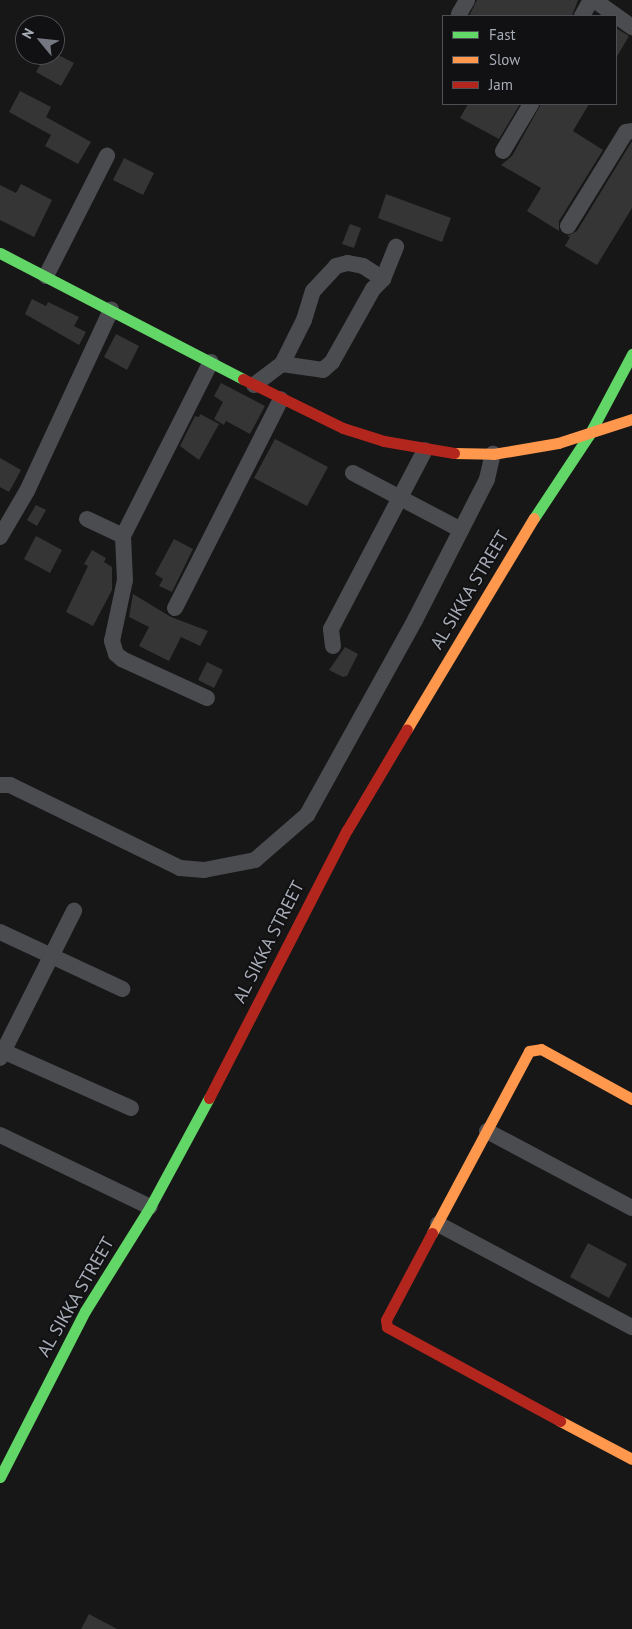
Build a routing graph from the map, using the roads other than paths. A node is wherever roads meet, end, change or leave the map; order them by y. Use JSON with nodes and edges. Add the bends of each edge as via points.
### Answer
{"nodes":[{"id":1,"x":593,"y":0,"type":"edge"},
{"id":2,"x":583,"y":15,"type":"edge"},
{"id":3,"x":615,"y":15,"type":"edge"},
{"id":4,"x":617,"y":17,"type":"edge"},
{"id":5,"x":632,"y":27,"type":"edge"},
{"id":6,"x":530,"y":105,"type":"edge"},
{"id":7,"x":632,"y":131,"type":"edge"},
{"id":8,"x":503,"y":151,"type":"dead end"},
{"id":9,"x":107,"y":156,"type":"dead end"},
{"id":10,"x":568,"y":226,"type":"dead end"},
{"id":11,"x":396,"y":246,"type":"dead end"},
{"id":12,"x":0,"y":253,"type":"edge"},
{"id":13,"x":46,"y":276,"type":"junction"},
{"id":14,"x":383,"y":278,"type":"junction"},
{"id":15,"x":112,"y":310,"type":"junction"},
{"id":16,"x":632,"y":354,"type":"edge"},
{"id":17,"x":211,"y":362,"type":"junction"},
{"id":18,"x":282,"y":364,"type":"junction"},
{"id":19,"x":254,"y":385,"type":"junction"},
{"id":20,"x":281,"y":399,"type":"junction"},
{"id":21,"x":632,"y":419,"type":"edge"},
{"id":22,"x":589,"y":435,"type":"junction"},
{"id":23,"x":426,"y":450,"type":"junction"},
{"id":24,"x":494,"y":454,"type":"junction"},
{"id":25,"x":353,"y":473,"type":"dead end"},
{"id":26,"x":399,"y":498,"type":"junction"},
{"id":27,"x":86,"y":519,"type":"dead end"},
{"id":28,"x":461,"y":530,"type":"junction"},
{"id":29,"x":123,"y":536,"type":"junction"},
{"id":30,"x":0,"y":537,"type":"edge"},
{"id":31,"x":175,"y":608,"type":"dead end"},
{"id":32,"x":333,"y":646,"type":"dead end"},
{"id":33,"x":207,"y":698,"type":"dead end"},
{"id":34,"x":0,"y":785,"type":"edge"},
{"id":35,"x":74,"y":910,"type":"dead end"},
{"id":36,"x":0,"y":932,"type":"edge"},
{"id":37,"x":51,"y":956,"type":"junction"},
{"id":38,"x":122,"y":989,"type":"dead end"},
{"id":39,"x":2,"y":1055,"type":"edge"},
{"id":40,"x":632,"y":1099,"type":"edge"},
{"id":41,"x":132,"y":1108,"type":"dead end"},
{"id":42,"x":487,"y":1131,"type":"junction"},
{"id":43,"x":0,"y":1135,"type":"edge"},
{"id":44,"x":150,"y":1207,"type":"junction"},
{"id":45,"x":632,"y":1208,"type":"edge"},
{"id":46,"x":438,"y":1224,"type":"junction"},
{"id":47,"x":632,"y":1327,"type":"edge"},
{"id":48,"x":632,"y":1459,"type":"edge"},
{"id":49,"x":2,"y":1471,"type":"edge"}],
"edges":[{"from":1,"to":2,"type":"street"},
{"from":1,"to":3,"type":"street"},
{"from":4,"to":5,"type":"street"},
{"from":6,"to":8,"type":"street"},
{"from":7,"to":10,"type":"street","via":[[626,132]]},
{"from":9,"to":13,"type":"street"},
{"from":11,"to":14,"type":"street"},
{"from":12,"to":13,"type":"street"},
{"from":13,"to":15,"type":"street"},
{"from":14,"to":18,"type":"street","via":[[373,288],[332,362],[323,370]]},
{"from":14,"to":18,"type":"street","via":[[364,266],[348,263],[336,266],[313,291],[304,320]]},
{"from":15,"to":17,"type":"street"},
{"from":15,"to":30,"type":"street","via":[[36,473]]},
{"from":16,"to":22,"type":"street","name":"AL SIKKA STREET"},
{"from":17,"to":19,"type":"street"},
{"from":17,"to":29,"type":"street"},
{"from":18,"to":19,"type":"street"},
{"from":19,"to":20,"type":"street"},
{"from":20,"to":23,"type":"street","via":[[363,435]]},
{"from":20,"to":31,"type":"street"},
{"from":21,"to":22,"type":"street"},
{"from":22,"to":24,"type":"street","via":[[537,448]]},
{"from":22,"to":44,"type":"street","name":"AL SIKKA STREET","via":[[514,548],[347,830]]},
{"from":23,"to":24,"type":"street"},
{"from":23,"to":26,"type":"street"},
{"from":24,"to":28,"type":"street","via":[[487,479]]},
{"from":25,"to":26,"type":"street"},
{"from":26,"to":28,"type":"street"},
{"from":26,"to":32,"type":"street","via":[[330,629]]},
{"from":27,"to":29,"type":"street"},
{"from":28,"to":34,"type":"street","via":[[307,815],[255,860],[204,870],[180,868],[10,785]]},
{"from":29,"to":33,"type":"street","via":[[125,580],[112,641],[116,654]]},
{"from":35,"to":37,"type":"street"},
{"from":36,"to":37,"type":"street"},
{"from":37,"to":38,"type":"street"},
{"from":37,"to":39,"type":"street"},
{"from":39,"to":41,"type":"street"},
{"from":40,"to":42,"type":"street","via":[[541,1049],[532,1049]]},
{"from":42,"to":45,"type":"street"},
{"from":42,"to":46,"type":"street"},
{"from":43,"to":44,"type":"street"},
{"from":44,"to":49,"type":"street","name":"AL SIKKA STREET","via":[[85,1311]]},
{"from":46,"to":47,"type":"street"},
{"from":46,"to":48,"type":"street","via":[[388,1312],[387,1327]]}]}
